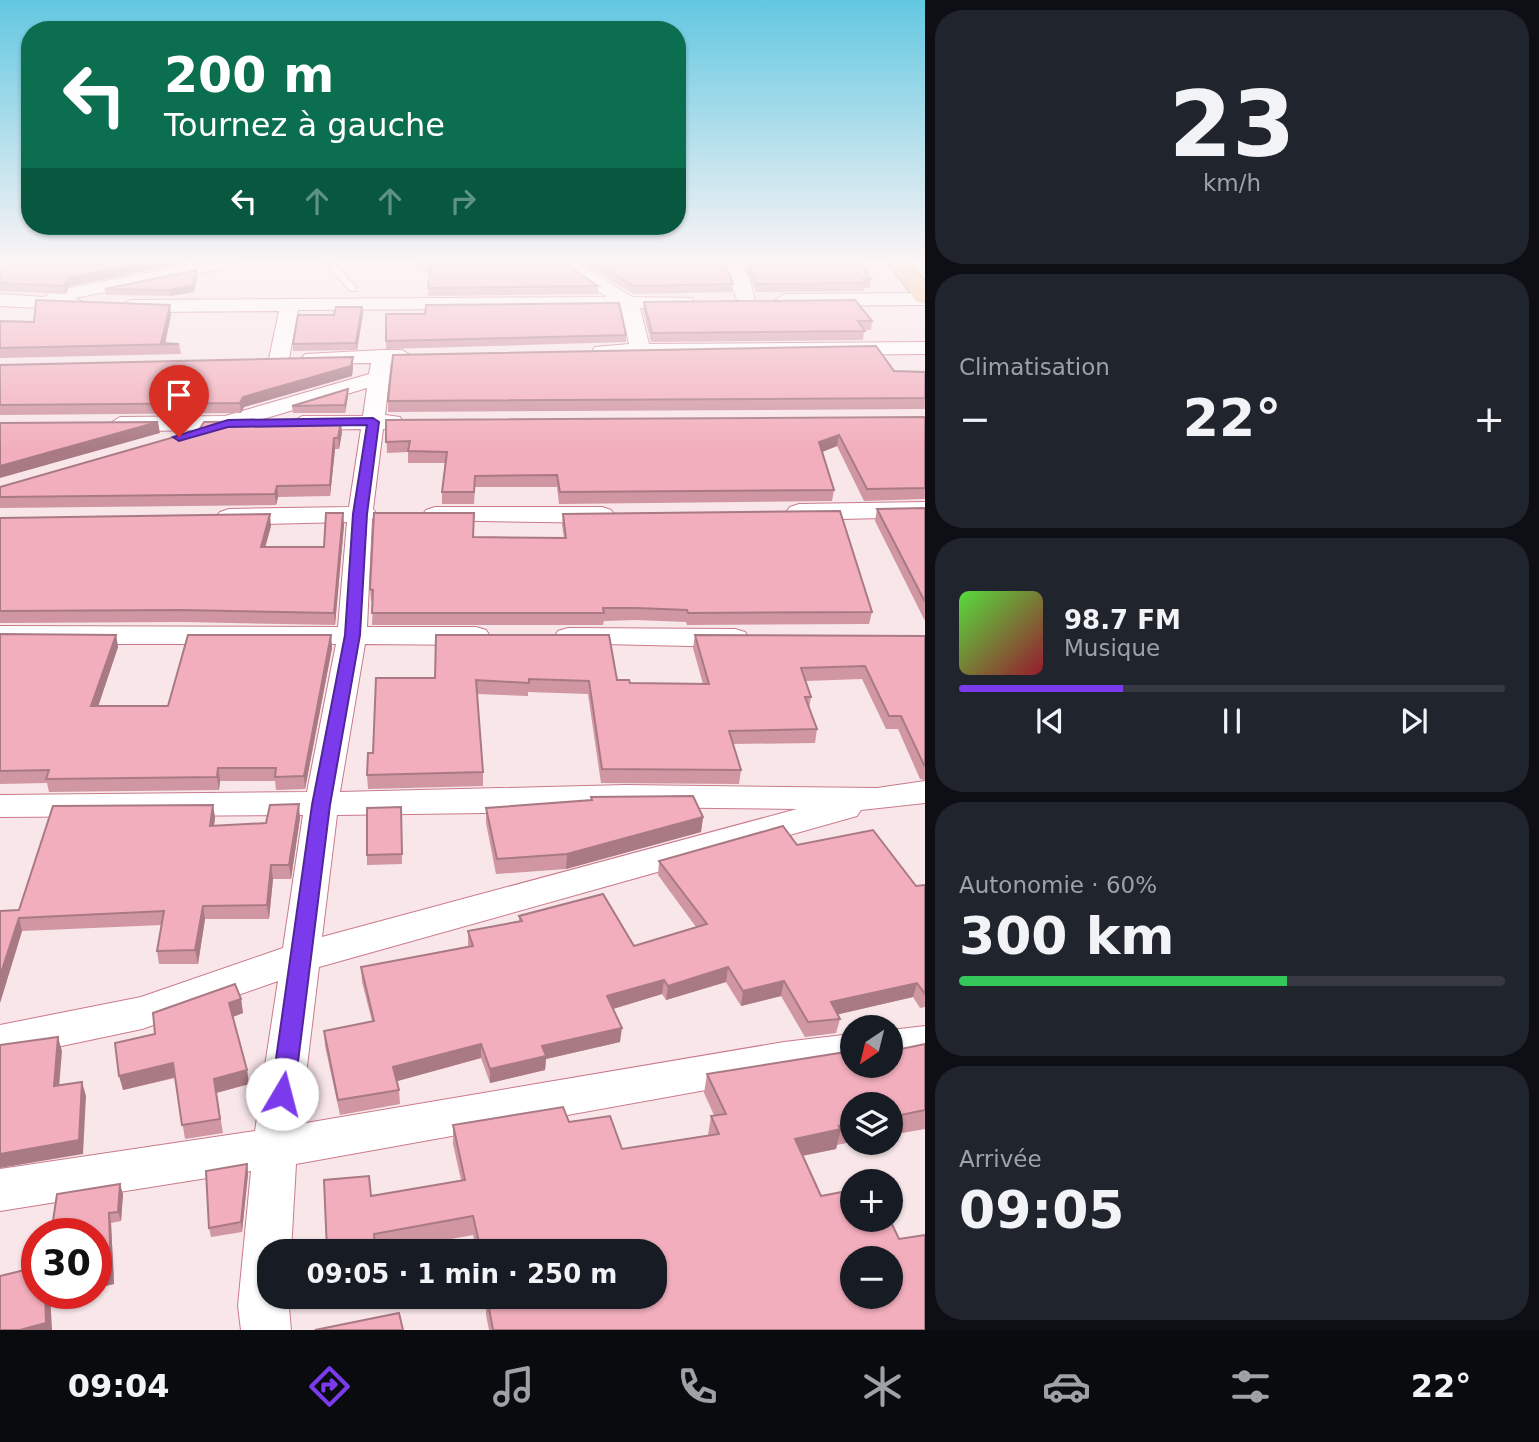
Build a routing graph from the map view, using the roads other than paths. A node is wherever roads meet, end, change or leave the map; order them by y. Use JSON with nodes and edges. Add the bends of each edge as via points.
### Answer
{"nodes":[{"id":1,"x":286,"y":325,"type":"edge"},
{"id":2,"x":634,"y":325,"type":"edge"},
{"id":3,"x":925,"y":348,"type":"edge"},
{"id":4,"x":640,"y":350,"type":"junction"},
{"id":5,"x":584,"y":352,"type":"edge"},
{"id":6,"x":422,"y":356,"type":"edge"},
{"id":7,"x":279,"y":359,"type":"junction"},
{"id":8,"x":252,"y":360,"type":"edge"},
{"id":9,"x":381,"y":366,"type":"junction"},
{"id":10,"x":373,"y":422,"type":"junction"},
{"id":11,"x":415,"y":422,"type":"edge"},
{"id":12,"x":228,"y":423,"type":"junction"},
{"id":13,"x":102,"y":424,"type":"edge"},
{"id":14,"x":149,"y":446,"type":"edge"},
{"id":15,"x":925,"y":509,"type":"edge"},
{"id":16,"x":772,"y":513,"type":"edge"},
{"id":17,"x":374,"y":514,"type":"junction"},
{"id":18,"x":415,"y":514,"type":"edge"},
{"id":19,"x":621,"y":515,"type":"edge"},
{"id":20,"x":201,"y":517,"type":"edge"},
{"id":21,"x":0,"y":635,"type":"edge"},
{"id":22,"x":352,"y":635,"type":"junction"},
{"id":23,"x":506,"y":636,"type":"edge"},
{"id":24,"x":547,"y":636,"type":"edge"},
{"id":25,"x":757,"y":638,"type":"edge"},
{"id":26,"x":925,"y":792,"type":"edge"},
{"id":27,"x":877,"y":799,"type":"junction"},
{"id":28,"x":321,"y":805,"type":"junction"},
{"id":29,"x":0,"y":806,"type":"edge"},
{"id":30,"x":301,"y":957,"type":"junction"},
{"id":31,"x":0,"y":1042,"type":"edge"},
{"id":32,"x":925,"y":1042,"type":"edge"},
{"id":33,"x":903,"y":1045,"type":"edge"},
{"id":34,"x":840,"y":1052,"type":"edge"},
{"id":35,"x":275,"y":1148,"type":"junction"},
{"id":36,"x":0,"y":1190,"type":"edge"},
{"id":37,"x":266,"y":1330,"type":"edge"}],
"edges":[{"from":1,"to":7,"type":"street"},
{"from":2,"to":4,"type":"street"},
{"from":3,"to":4,"type":"street"},
{"from":4,"to":5,"type":"street"},
{"from":6,"to":9,"type":"street"},
{"from":7,"to":8,"type":"street"},
{"from":7,"to":9,"type":"street"},
{"from":9,"to":10,"type":"street"},
{"from":9,"to":12,"type":"street"},
{"from":10,"to":11,"type":"street"},
{"from":10,"to":12,"type":"street"},
{"from":10,"to":17,"type":"street"},
{"from":12,"to":13,"type":"street"},
{"from":12,"to":14,"type":"street"},
{"from":15,"to":16,"type":"street"},
{"from":17,"to":20,"type":"street"},
{"from":17,"to":22,"type":"street"},
{"from":18,"to":19,"type":"street"},
{"from":21,"to":22,"type":"street"},
{"from":22,"to":23,"type":"street"},
{"from":22,"to":28,"type":"street"},
{"from":24,"to":25,"type":"street"},
{"from":26,"to":27,"type":"street"},
{"from":27,"to":28,"type":"street","via":[[626,796]]},
{"from":27,"to":30,"type":"street"},
{"from":28,"to":29,"type":"street"},
{"from":28,"to":30,"type":"street"},
{"from":30,"to":31,"type":"street","via":[[142,1013]]},
{"from":30,"to":35,"type":"street"},
{"from":32,"to":33,"type":"street"},
{"from":34,"to":35,"type":"street"},
{"from":35,"to":36,"type":"street"},
{"from":35,"to":37,"type":"street","via":[[263,1306]]}]}
